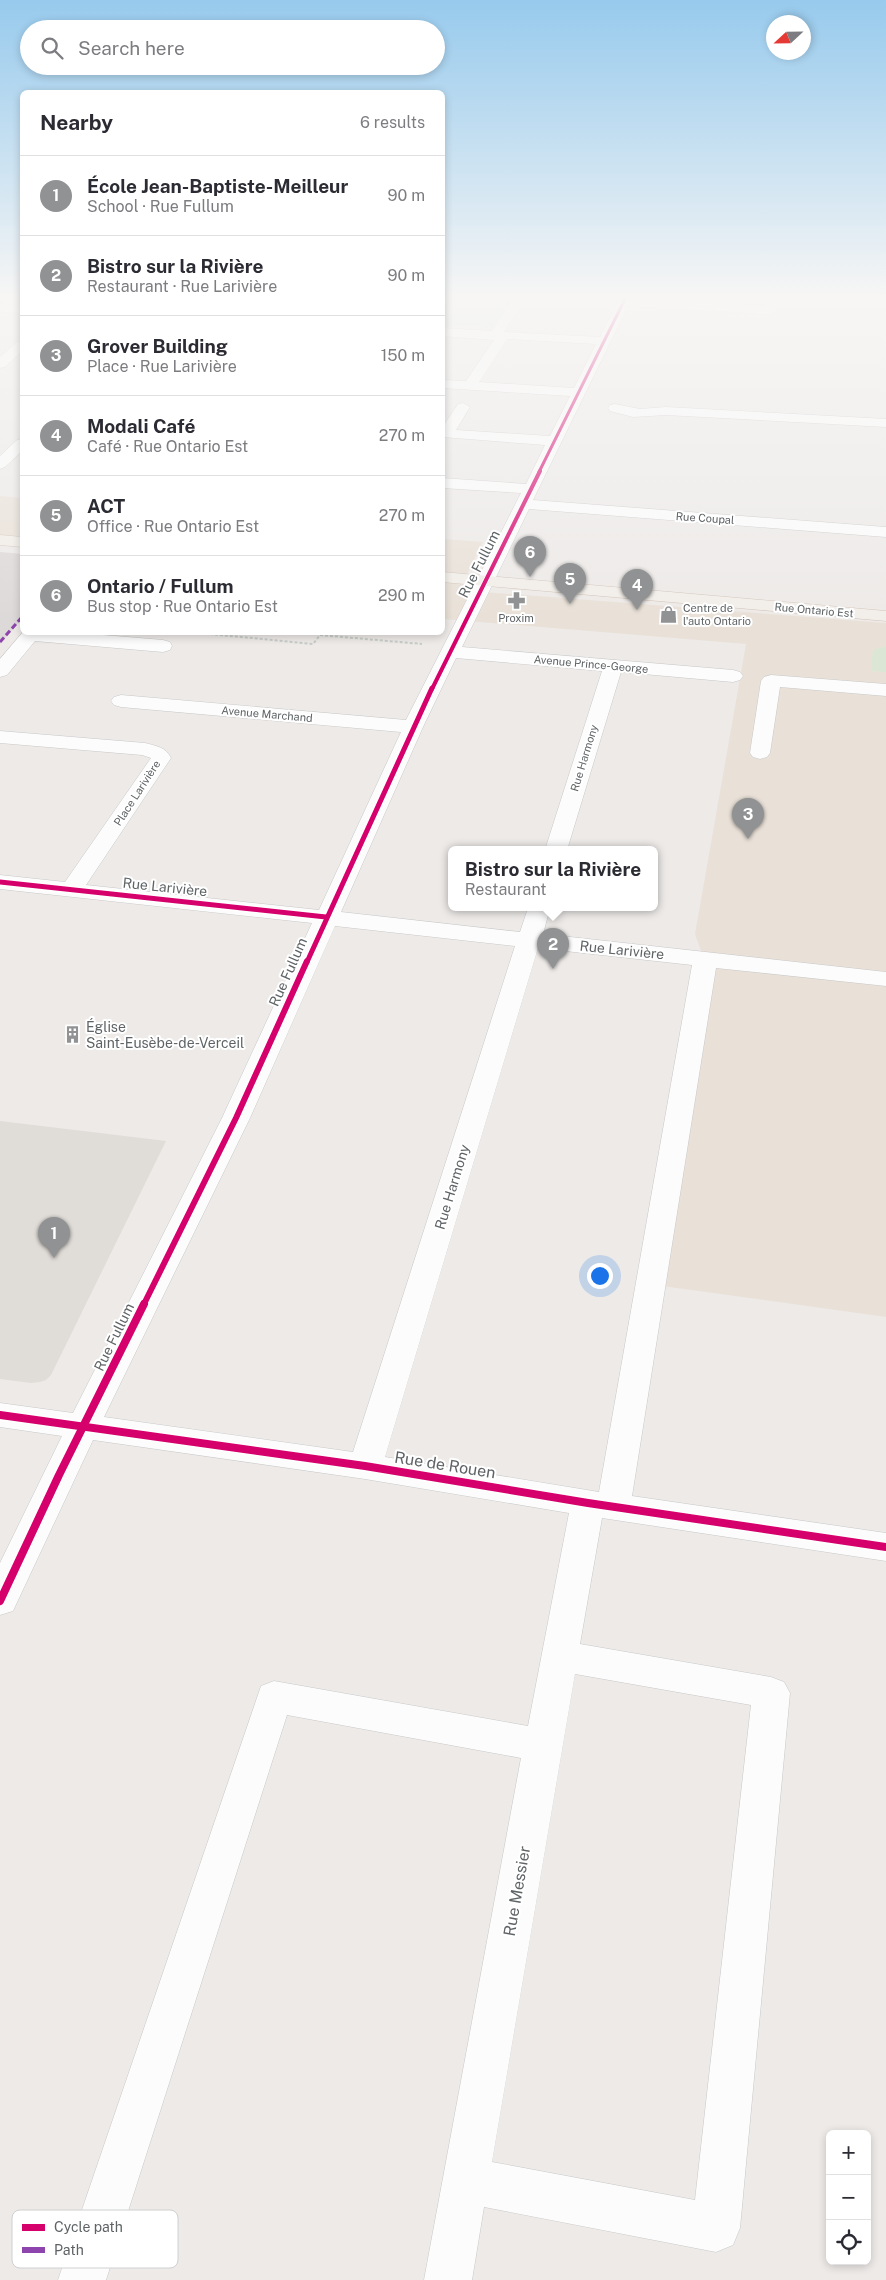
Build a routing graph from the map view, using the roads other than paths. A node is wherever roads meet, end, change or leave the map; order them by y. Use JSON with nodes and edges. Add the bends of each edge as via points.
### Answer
{"nodes":[{"id":1,"x":571,"y":405,"type":"edge"},
{"id":2,"x":463,"y":407,"type":"dead end"},
{"id":3,"x":610,"y":407,"type":"dead end"},
{"id":4,"x":886,"y":424,"type":"edge"},
{"id":5,"x":445,"y":433,"type":"edge"},
{"id":6,"x":553,"y":441,"type":"junction"},
{"id":7,"x":20,"y":444,"type":"edge"},
{"id":8,"x":0,"y":464,"type":"edge"},
{"id":9,"x":445,"y":483,"type":"edge"},
{"id":10,"x":531,"y":489,"type":"junction"},
{"id":11,"x":524,"y":504,"type":"junction"},
{"id":12,"x":886,"y":532,"type":"edge"},
{"id":13,"x":0,"y":540,"type":"edge"},
{"id":14,"x":20,"y":542,"type":"edge"},
{"id":15,"x":445,"y":577,"type":"edge"},
{"id":16,"x":485,"y":581,"type":"junction"},
{"id":17,"x":886,"y":616,"type":"edge"},
{"id":18,"x":31,"y":635,"type":"edge"},
{"id":19,"x":43,"y":635,"type":"edge"},
{"id":20,"x":163,"y":646,"type":"dead end"},
{"id":21,"x":449,"y":652,"type":"junction"},
{"id":22,"x":613,"y":666,"type":"junction"},
{"id":23,"x":0,"y":670,"type":"edge"},
{"id":24,"x":733,"y":676,"type":"dead end"},
{"id":25,"x":886,"y":690,"type":"edge"},
{"id":26,"x":121,"y":701,"type":"dead end"},
{"id":27,"x":413,"y":727,"type":"junction"},
{"id":28,"x":0,"y":736,"type":"edge"},
{"id":29,"x":760,"y":753,"type":"dead end"},
{"id":30,"x":557,"y":846,"type":"edge"},
{"id":31,"x":0,"y":882,"type":"edge"},
{"id":32,"x":72,"y":889,"type":"junction"},
{"id":33,"x":538,"y":911,"type":"edge"},
{"id":34,"x":326,"y":917,"type":"junction"},
{"id":35,"x":528,"y":940,"type":"junction"},
{"id":36,"x":705,"y":959,"type":"junction"},
{"id":37,"x":886,"y":979,"type":"edge"},
{"id":38,"x":0,"y":1415,"type":"edge"},
{"id":39,"x":83,"y":1428,"type":"junction"},
{"id":40,"x":365,"y":1466,"type":"junction"},
{"id":41,"x":601,"y":1505,"type":"junction"},
{"id":42,"x":886,"y":1547,"type":"edge"},
{"id":43,"x":0,"y":1602,"type":"edge"},
{"id":44,"x":560,"y":1656,"type":"junction"},
{"id":45,"x":543,"y":1745,"type":"junction"},
{"id":46,"x":466,"y":2180,"type":"junction"},
{"id":47,"x":105,"y":2210,"type":"edge"},
{"id":48,"x":86,"y":2268,"type":"edge"},
{"id":49,"x":82,"y":2280,"type":"edge"},
{"id":50,"x":448,"y":2280,"type":"edge"}],
"edges":[{"from":1,"to":6,"type":"street","name":"Rue Fullum"},
{"from":2,"to":5,"type":"street"},
{"from":3,"to":4,"type":"street","via":[[622,411]]},
{"from":5,"to":6,"type":"street"},
{"from":6,"to":10,"type":"street","name":"Rue Fullum"},
{"from":7,"to":8,"type":"street"},
{"from":9,"to":10,"type":"street"},
{"from":10,"to":11,"type":"street","name":"Rue Fullum"},
{"from":11,"to":12,"type":"street","name":"Rue Coupal"},
{"from":11,"to":16,"type":"street","name":"Rue Fullum"},
{"from":13,"to":14,"type":"main road"},
{"from":15,"to":16,"type":"main road","name":"Rue Ontario Est"},
{"from":16,"to":17,"type":"main road","name":"Rue Ontario Est"},
{"from":16,"to":21,"type":"street","name":"Rue Fullum"},
{"from":18,"to":23,"type":"street"},
{"from":19,"to":20,"type":"street"},
{"from":21,"to":22,"type":"street","name":"Avenue Prince-George"},
{"from":21,"to":27,"type":"street","name":"Rue Fullum"},
{"from":22,"to":24,"type":"street","name":"Avenue Prince-George"},
{"from":22,"to":30,"type":"street","name":"Rue Harmony"},
{"from":25,"to":29,"type":"street","via":[[771,681]]},
{"from":26,"to":27,"type":"street","name":"Avenue Marchand"},
{"from":27,"to":34,"type":"street","name":"Rue Fullum"},
{"from":28,"to":32,"type":"street","name":"Place Larivière","via":[[145,749],[159,754],[161,758]]},
{"from":31,"to":32,"type":"street","name":"Rue Larivière"},
{"from":32,"to":34,"type":"street","name":"Rue Larivière"},
{"from":33,"to":35,"type":"street","name":"Rue Harmony"},
{"from":34,"to":35,"type":"street","name":"Rue Larivière"},
{"from":34,"to":39,"type":"street","name":"Rue Fullum","via":[[236,1118]]},
{"from":35,"to":36,"type":"street","name":"Rue Larivière"},
{"from":35,"to":40,"type":"street","name":"Rue Harmony"},
{"from":36,"to":37,"type":"street","name":"Rue Larivière"},
{"from":36,"to":41,"type":"street","name":"Rue Messier"},
{"from":38,"to":39,"type":"street","name":"Rue de Rouen"},
{"from":39,"to":40,"type":"street","name":"Rue de Rouen"},
{"from":39,"to":43,"type":"street","name":"Rue Fullum"},
{"from":40,"to":41,"type":"street","name":"Rue de Rouen"},
{"from":41,"to":42,"type":"street","name":"Rue de Rouen"},
{"from":41,"to":44,"type":"street","name":"Rue Messier"},
{"from":44,"to":45,"type":"street","name":"Rue Messier"},
{"from":44,"to":46,"type":"street","via":[[771,1693],[716,2228]]},
{"from":45,"to":46,"type":"street","name":"Rue Messier"},
{"from":45,"to":47,"type":"street","via":[[274,1697]]},
{"from":46,"to":50,"type":"street","name":"Rue Messier"},
{"from":48,"to":49,"type":"street"}]}
